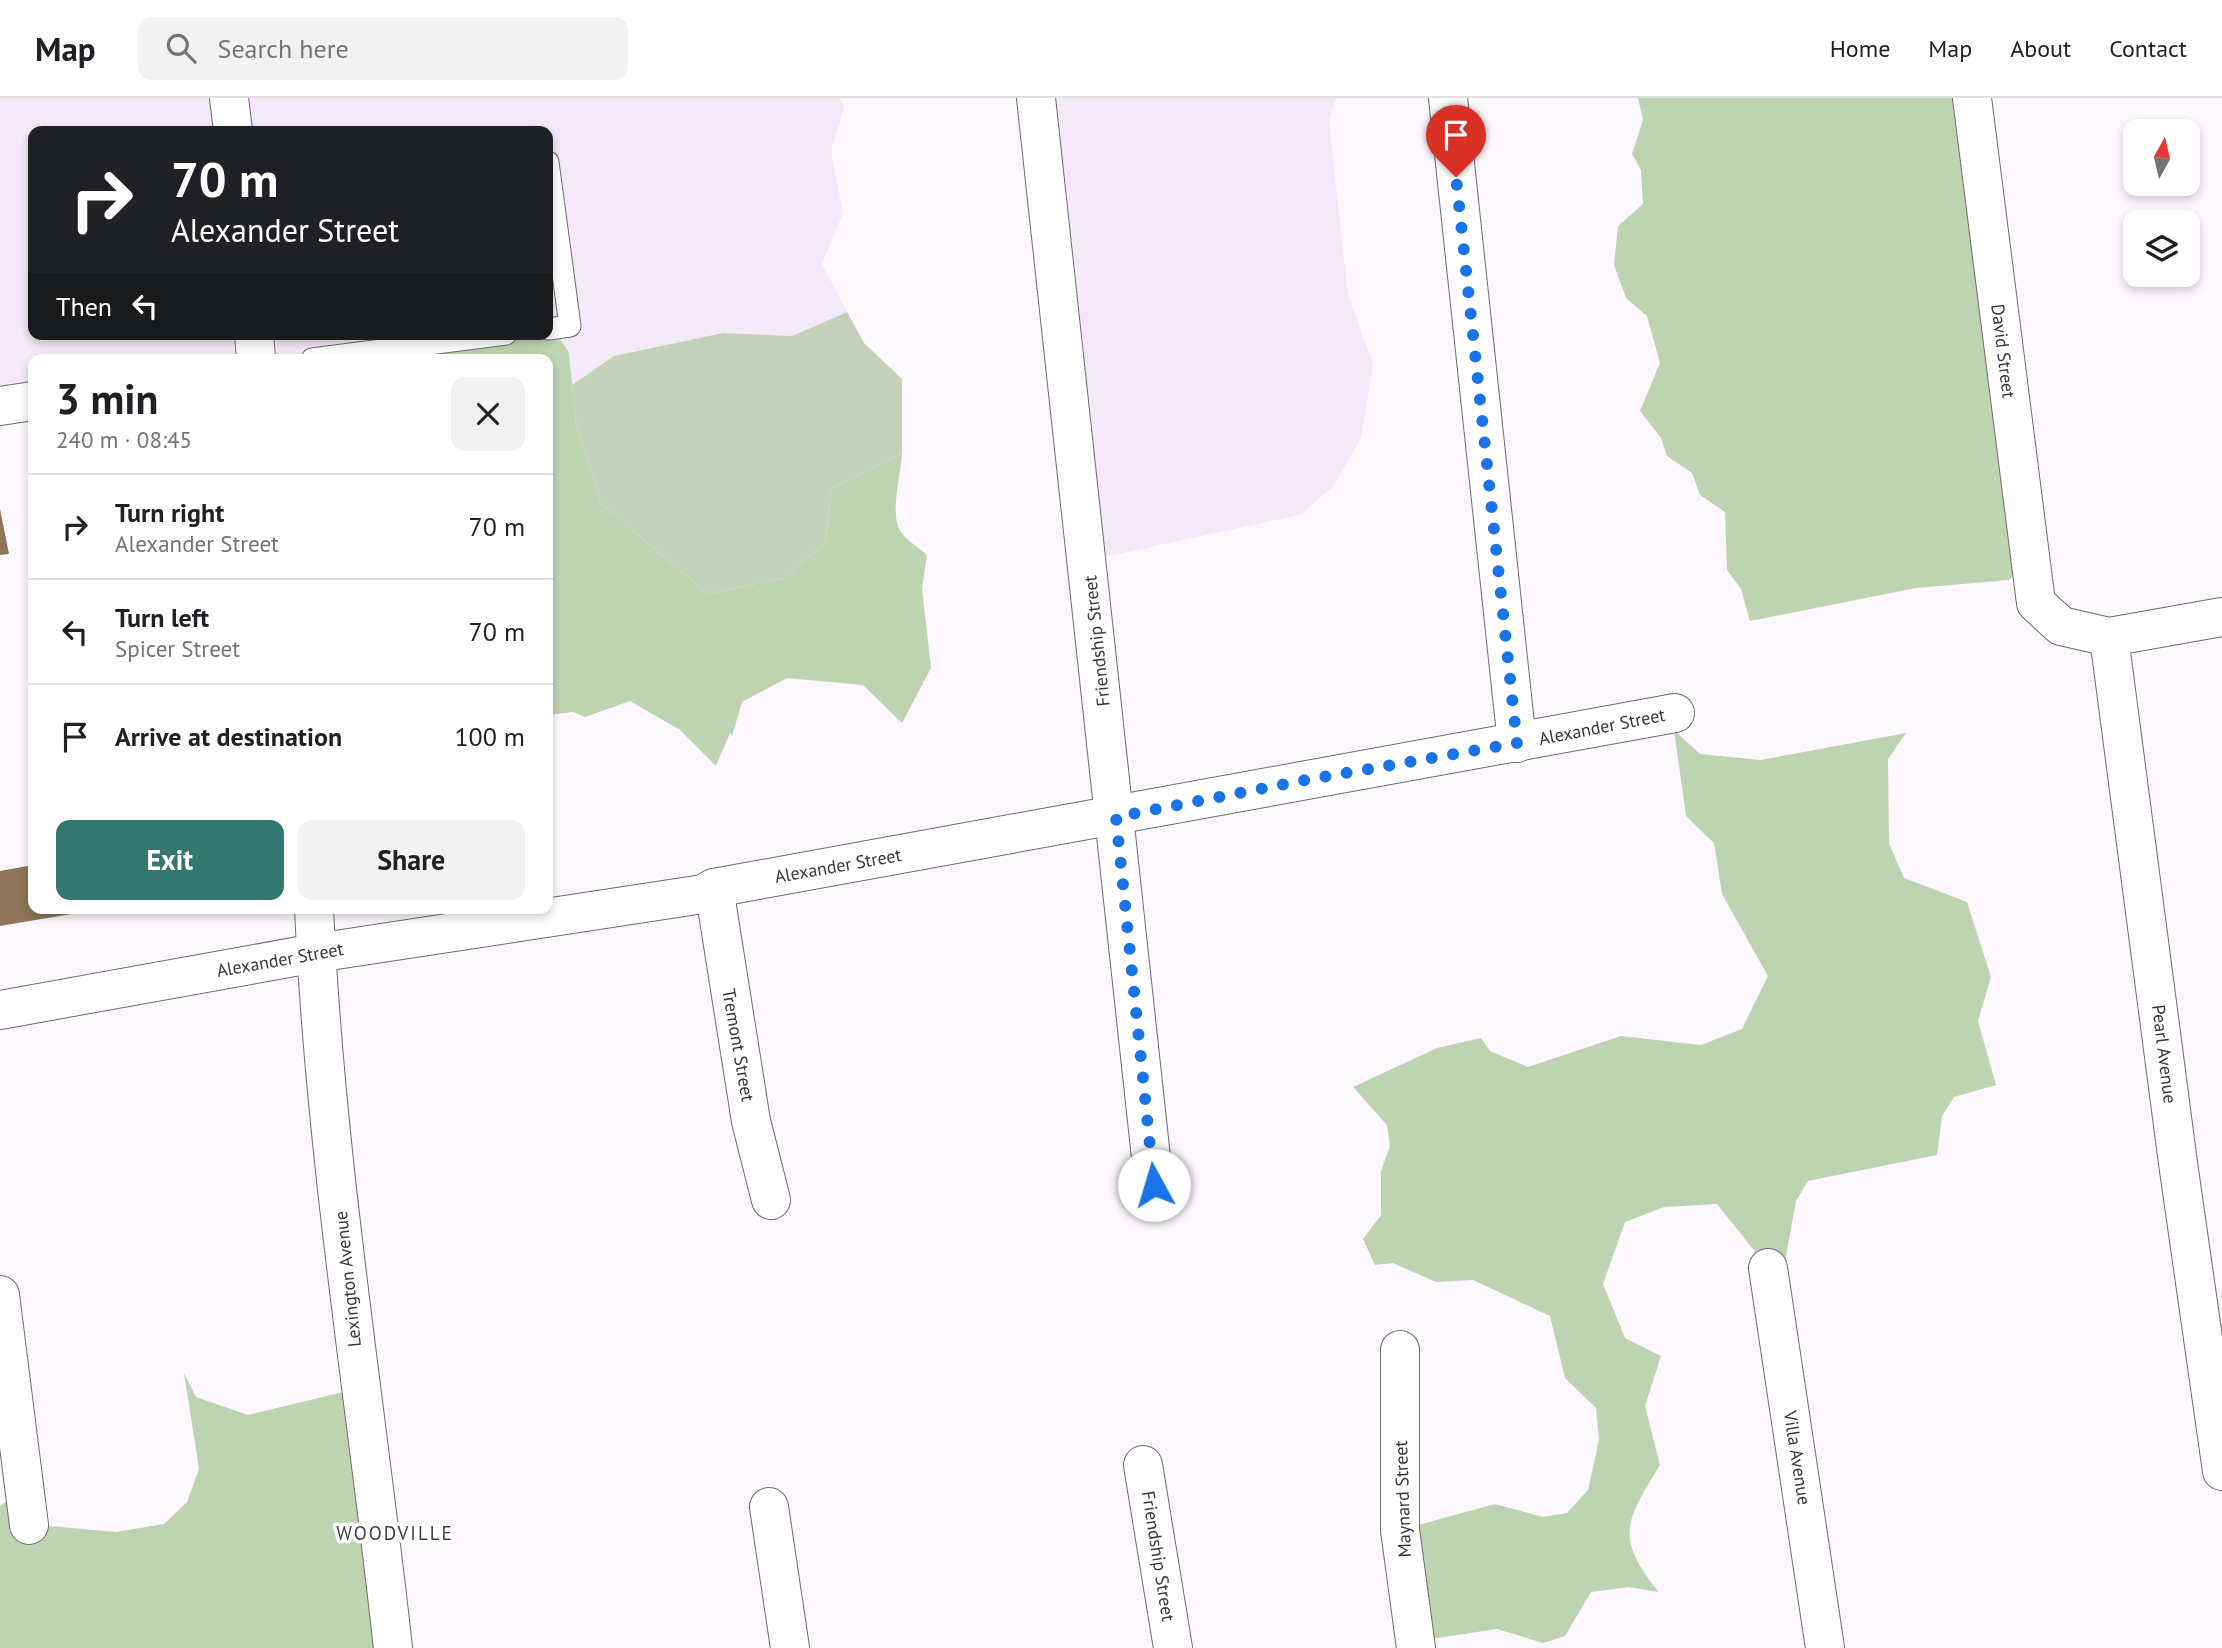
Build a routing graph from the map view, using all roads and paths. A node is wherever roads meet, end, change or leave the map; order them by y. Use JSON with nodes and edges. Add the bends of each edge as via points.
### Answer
{"nodes":[{"id":1,"x":229,"y":98,"type":"edge"},
{"id":2,"x":1036,"y":98,"type":"edge"},
{"id":3,"x":1448,"y":98,"type":"edge"},
{"id":4,"x":1972,"y":98,"type":"edge"},
{"id":5,"x":232,"y":126,"type":"edge"},
{"id":6,"x":553,"y":199,"type":"edge"},
{"id":7,"x":553,"y":328,"type":"edge"},
{"id":8,"x":459,"y":340,"type":"edge"},
{"id":9,"x":351,"y":354,"type":"edge"},
{"id":10,"x":28,"y":402,"type":"edge"},
{"id":11,"x":0,"y":406,"type":"edge"},
{"id":12,"x":2222,"y":617,"type":"edge"},
{"id":13,"x":2109,"y":637,"type":"junction"},
{"id":14,"x":1675,"y":713,"type":"dead end"},
{"id":15,"x":1517,"y":743,"type":"junction"},
{"id":16,"x":1116,"y":817,"type":"junction"},
{"id":17,"x":714,"y":888,"type":"junction"},
{"id":18,"x":314,"y":914,"type":"edge"},
{"id":19,"x":316,"y":953,"type":"junction"},
{"id":20,"x":0,"y":1010,"type":"edge"},
{"id":21,"x":1154,"y":1185,"type":"dead end"},
{"id":22,"x":771,"y":1200,"type":"dead end"},
{"id":23,"x":1768,"y":1268,"type":"dead end"},
{"id":24,"x":0,"y":1295,"type":"edge"},
{"id":25,"x":1400,"y":1350,"type":"dead end"},
{"id":26,"x":1143,"y":1465,"type":"dead end"},
{"id":27,"x":2222,"y":1471,"type":"edge"},
{"id":28,"x":769,"y":1507,"type":"dead end"},
{"id":29,"x":29,"y":1525,"type":"dead end"},
{"id":30,"x":393,"y":1648,"type":"edge"},
{"id":31,"x":790,"y":1648,"type":"edge"},
{"id":32,"x":1173,"y":1648,"type":"edge"},
{"id":33,"x":1416,"y":1648,"type":"edge"},
{"id":34,"x":1825,"y":1648,"type":"edge"}],
"edges":[{"from":1,"to":5,"type":"street"},
{"from":2,"to":16,"type":"street","name":"Friendship Street"},
{"from":3,"to":15,"type":"street"},
{"from":4,"to":13,"type":"street","name":"David Street","via":[[2036,603],[2061,626]]},
{"from":6,"to":7,"type":"lane","via":[[570,326]]},
{"from":8,"to":9,"type":"lane"},
{"from":10,"to":11,"type":"street"},
{"from":12,"to":13,"type":"street"},
{"from":13,"to":27,"type":"street","name":"Pearl Avenue"},
{"from":14,"to":15,"type":"street","name":"Alexander Street"},
{"from":15,"to":16,"type":"street","name":"Alexander Street"},
{"from":16,"to":17,"type":"street","name":"Alexander Street"},
{"from":16,"to":21,"type":"street","name":"Friendship Street"},
{"from":17,"to":19,"type":"street","name":"Alexander Street","via":[[703,894]]},
{"from":17,"to":22,"type":"street","name":"Tremont Street","via":[[751,1121]]},
{"from":18,"to":19,"type":"street","name":"Lexington Avenue"},
{"from":19,"to":20,"type":"street","name":"Alexander Street"},
{"from":19,"to":30,"type":"street","name":"Lexington Avenue","via":[[352,1322]]},
{"from":23,"to":34,"type":"street","name":"Villa Avenue"},
{"from":24,"to":29,"type":"street"},
{"from":25,"to":33,"type":"street","name":"Maynard Street","via":[[1401,1530]]},
{"from":26,"to":32,"type":"street","name":"Friendship Street"},
{"from":28,"to":31,"type":"street"}]}
